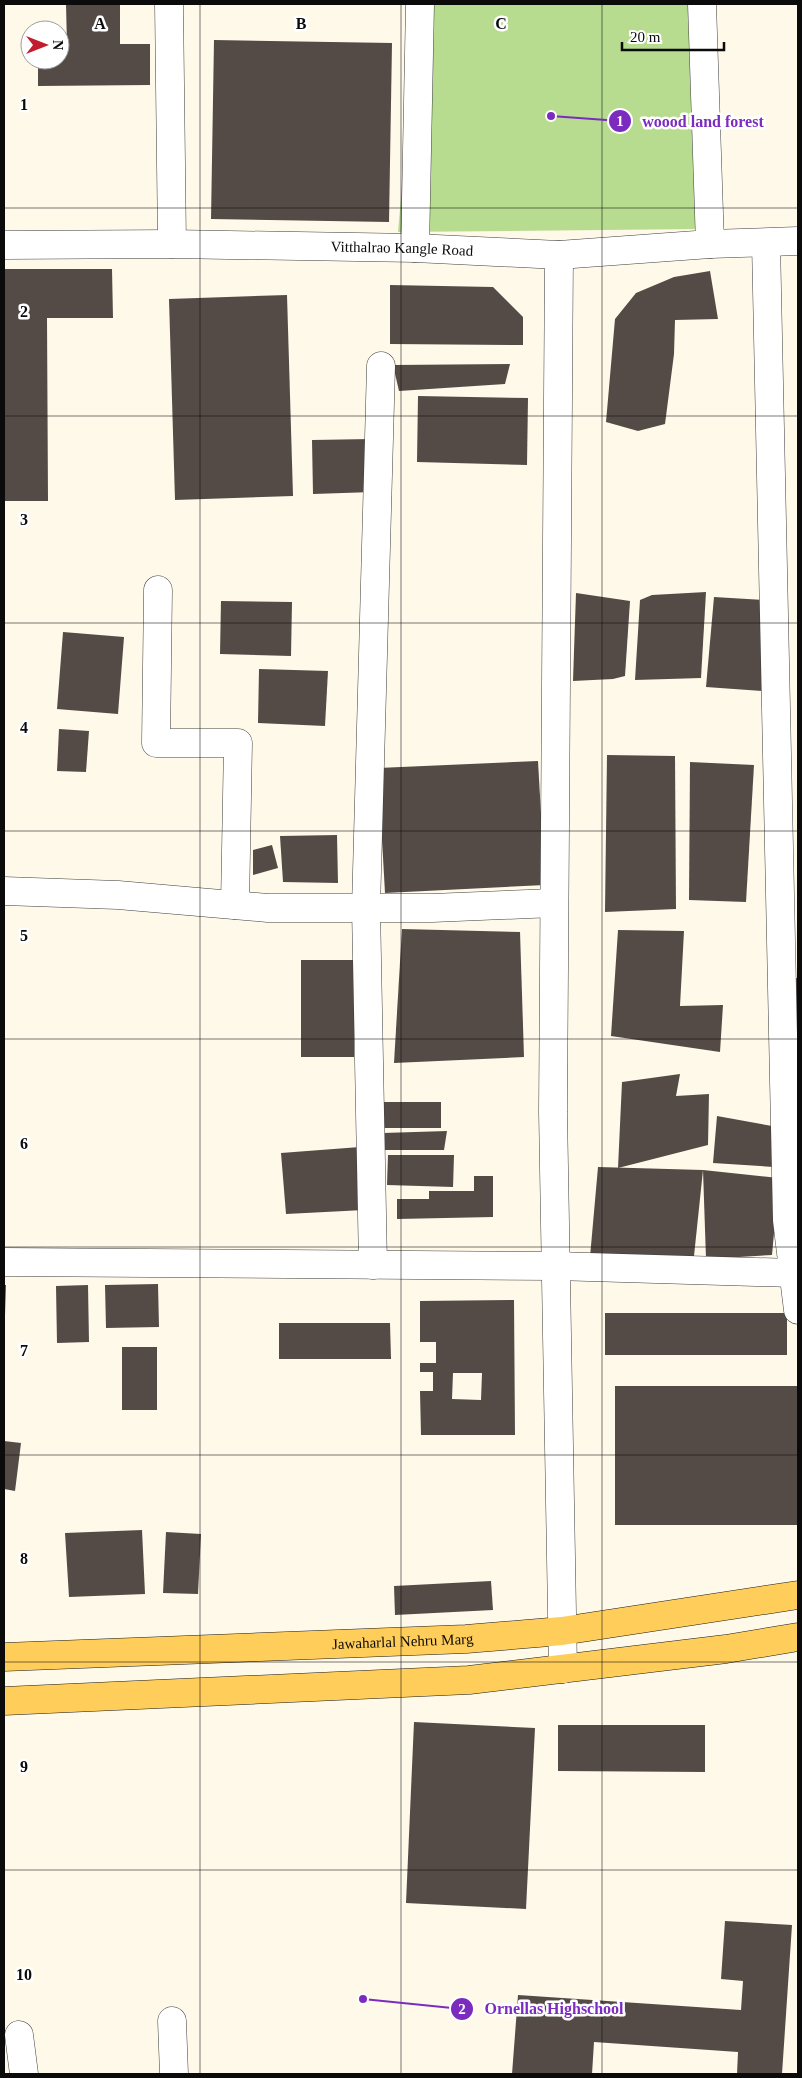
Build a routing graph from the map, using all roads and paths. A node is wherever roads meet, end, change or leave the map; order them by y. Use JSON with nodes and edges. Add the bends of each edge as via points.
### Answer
{"nodes":[{"id":1,"x":168,"y":4,"type":"edge"},
{"id":2,"x":420,"y":4,"type":"edge"},
{"id":3,"x":702,"y":4,"type":"edge"},
{"id":4,"x":798,"y":241,"type":"edge"},
{"id":5,"x":766,"y":243,"type":"junction"},
{"id":6,"x":172,"y":244,"type":"junction"},
{"id":7,"x":710,"y":244,"type":"junction"},
{"id":8,"x":4,"y":245,"type":"edge"},
{"id":9,"x":415,"y":248,"type":"junction"},
{"id":10,"x":558,"y":255,"type":"junction"},
{"id":11,"x":380,"y":366,"type":"dead end"},
{"id":12,"x":158,"y":590,"type":"dead end"},
{"id":13,"x":4,"y":891,"type":"edge"},
{"id":14,"x":554,"y":903,"type":"junction"},
{"id":15,"x":235,"y":905,"type":"junction"},
{"id":16,"x":366,"y":908,"type":"junction"},
{"id":17,"x":4,"y":1262,"type":"edge"},
{"id":18,"x":373,"y":1265,"type":"junction"},
{"id":19,"x":555,"y":1266,"type":"junction"},
{"id":20,"x":792,"y":1273,"type":"junction"},
{"id":21,"x":798,"y":1310,"type":"edge"},
{"id":22,"x":798,"y":1595,"type":"edge"},
{"id":23,"x":562,"y":1631,"type":"junction"},
{"id":24,"x":798,"y":1637,"type":"edge"},
{"id":25,"x":4,"y":1657,"type":"edge"},
{"id":26,"x":563,"y":1669,"type":"junction"},
{"id":27,"x":4,"y":1701,"type":"edge"},
{"id":28,"x":172,"y":2021,"type":"dead end"},
{"id":29,"x":19,"y":2035,"type":"dead end"},
{"id":30,"x":24,"y":2074,"type":"edge"},
{"id":31,"x":174,"y":2074,"type":"edge"}],
"edges":[{"from":1,"to":6,"type":"street"},
{"from":2,"to":9,"type":"street"},
{"from":3,"to":7,"type":"street"},
{"from":4,"to":5,"type":"street","name":"Vitthalrao Kangle Road"},
{"from":5,"to":7,"type":"street","name":"Vitthalrao Kangle Road"},
{"from":5,"to":20,"type":"street","via":[[787,1220]]},
{"from":6,"to":8,"type":"street","name":"Vitthalrao Kangle Road"},
{"from":6,"to":9,"type":"street","name":"Vitthalrao Kangle Road"},
{"from":7,"to":10,"type":"street","name":"Vitthalrao Kangle Road"},
{"from":9,"to":10,"type":"street","name":"Vitthalrao Kangle Road"},
{"from":10,"to":14,"type":"street"},
{"from":11,"to":16,"type":"street"},
{"from":12,"to":15,"type":"street","via":[[156,743],[238,743]]},
{"from":13,"to":15,"type":"street","via":[[118,895]]},
{"from":14,"to":16,"type":"street"},
{"from":14,"to":19,"type":"street"},
{"from":15,"to":16,"type":"street"},
{"from":16,"to":18,"type":"street"},
{"from":17,"to":18,"type":"street"},
{"from":18,"to":19,"type":"street"},
{"from":19,"to":20,"type":"street"},
{"from":19,"to":23,"type":"street"},
{"from":20,"to":21,"type":"street"},
{"from":22,"to":23,"type":"main road","name":"Jawaharlal Nehru Marg"},
{"from":23,"to":25,"type":"main road","name":"Jawaharlal Nehru Marg","via":[[456,1639]]},
{"from":23,"to":26,"type":"street"},
{"from":24,"to":26,"type":"main road"},
{"from":26,"to":27,"type":"main road","via":[[469,1680]]},
{"from":28,"to":31,"type":"street"},
{"from":29,"to":30,"type":"street"}]}
